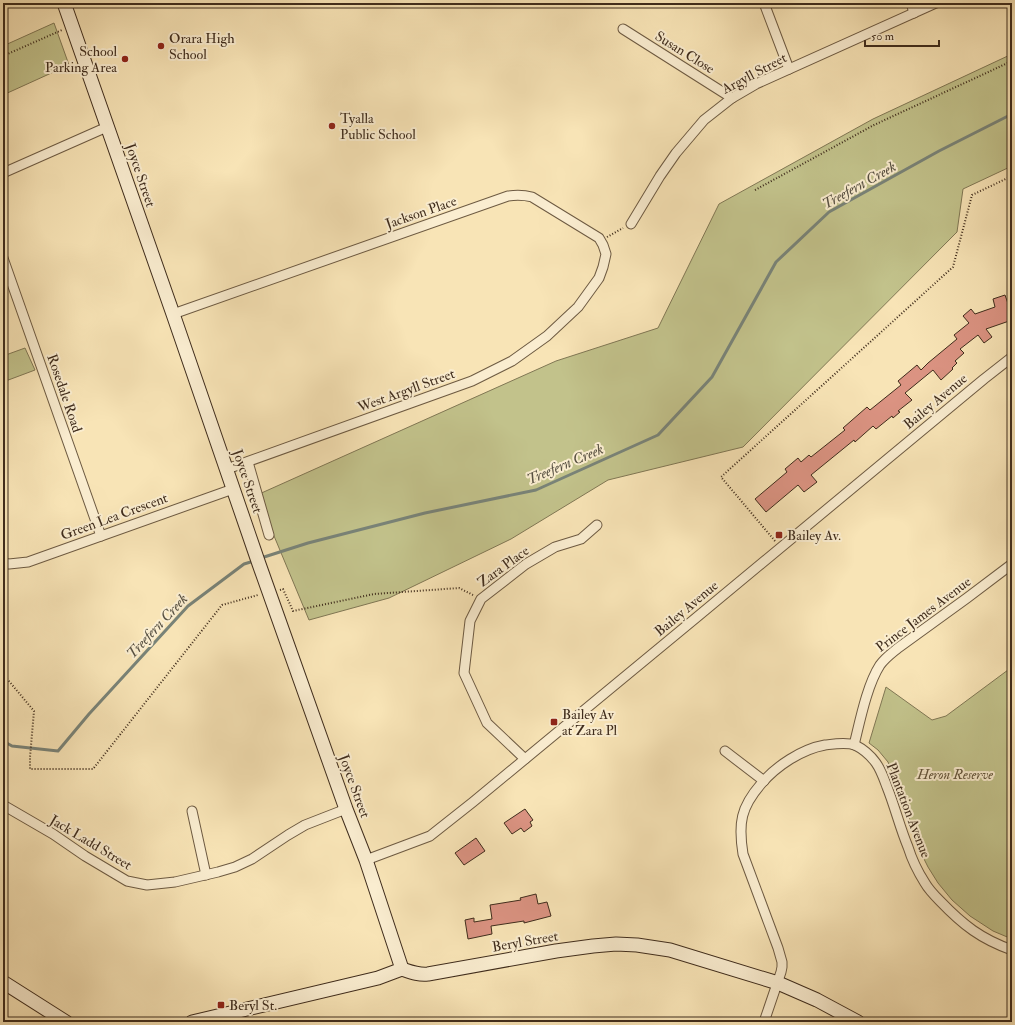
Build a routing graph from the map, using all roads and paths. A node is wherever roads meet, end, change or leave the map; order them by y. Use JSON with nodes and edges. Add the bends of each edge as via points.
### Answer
{"nodes":[{"id":1,"x":64,"y":3,"type":"edge"},
{"id":2,"x":764,"y":3,"type":"edge"},
{"id":3,"x":910,"y":3,"type":"edge"},
{"id":4,"x":936,"y":3,"type":"edge"},
{"id":5,"x":1010,"y":3,"type":"edge"},
{"id":6,"x":1012,"y":8,"type":"edge"},
{"id":7,"x":914,"y":13,"type":"junction"},
{"id":8,"x":72,"y":26,"type":"junction"},
{"id":9,"x":622,"y":29,"type":"dead end"},
{"id":10,"x":3,"y":56,"type":"edge"},
{"id":11,"x":1012,"y":61,"type":"edge"},
{"id":12,"x":789,"y":69,"type":"junction"},
{"id":13,"x":732,"y":98,"type":"junction"},
{"id":14,"x":107,"y":127,"type":"junction"},
{"id":15,"x":3,"y":173,"type":"edge"},
{"id":16,"x":1012,"y":176,"type":"edge"},
{"id":17,"x":755,"y":190,"type":"dead end"},
{"id":18,"x":631,"y":224,"type":"joint"},
{"id":19,"x":601,"y":240,"type":"junction"},
{"id":20,"x":3,"y":258,"type":"edge"},
{"id":21,"x":173,"y":314,"type":"junction"},
{"id":22,"x":1012,"y":357,"type":"edge"},
{"id":23,"x":248,"y":462,"type":"junction"},
{"id":24,"x":227,"y":469,"type":"junction"},
{"id":25,"x":233,"y":489,"type":"junction"},
{"id":26,"x":598,"y":525,"type":"dead end"},
{"id":27,"x":101,"y":536,"type":"junction"},
{"id":28,"x":269,"y":536,"type":"dead end"},
{"id":29,"x":781,"y":547,"type":"junction"},
{"id":30,"x":3,"y":563,"type":"edge"},
{"id":31,"x":1012,"y":564,"type":"edge"},
{"id":32,"x":269,"y":592,"type":"junction"},
{"id":33,"x":482,"y":600,"type":"junction"},
{"id":34,"x":3,"y":674,"type":"edge"},
{"id":35,"x":854,"y":745,"type":"junction"},
{"id":36,"x":725,"y":752,"type":"dead end"},
{"id":37,"x":524,"y":759,"type":"junction"},
{"id":38,"x":764,"y":780,"type":"junction"},
{"id":39,"x":3,"y":805,"type":"edge"},
{"id":40,"x":346,"y":809,"type":"junction"},
{"id":41,"x":192,"y":811,"type":"dead end"},
{"id":42,"x":366,"y":860,"type":"junction"},
{"id":43,"x":206,"y":875,"type":"junction"},
{"id":44,"x":1012,"y":950,"type":"edge"},
{"id":45,"x":402,"y":969,"type":"junction"},
{"id":46,"x":3,"y":982,"type":"edge"},
{"id":47,"x":778,"y":983,"type":"junction"},
{"id":48,"x":66,"y":1022,"type":"edge"},
{"id":49,"x":192,"y":1022,"type":"edge"},
{"id":50,"x":764,"y":1022,"type":"edge"},
{"id":51,"x":858,"y":1022,"type":"edge"}],
"edges":[{"from":1,"to":8,"type":"street","name":"Joyce Street"},
{"from":2,"to":12,"type":"street"},
{"from":3,"to":7,"type":"street"},
{"from":4,"to":7,"type":"street","name":"Argyll Street"},
{"from":5,"to":6,"type":"path"},
{"from":7,"to":12,"type":"street","name":"Argyll Street"},
{"from":8,"to":10,"type":"path"},
{"from":8,"to":14,"type":"street","name":"Joyce Street"},
{"from":9,"to":13,"type":"street","name":"Susan Close"},
{"from":11,"to":17,"type":"path","via":[[874,125]]},
{"from":12,"to":13,"type":"street","name":"Argyll Street"},
{"from":13,"to":18,"type":"street","name":"Argyll Street","via":[[704,120],[676,153]]},
{"from":14,"to":15,"type":"street"},
{"from":14,"to":21,"type":"street","name":"Joyce Street"},
{"from":16,"to":29,"type":"path","via":[[972,195],[953,267],[721,477]]},
{"from":18,"to":19,"type":"path"},
{"from":19,"to":21,"type":"street","name":"Jackson Place","via":[[532,197],[514,195]]},
{"from":19,"to":23,"type":"street","name":"West Argyll Street","via":[[606,254],[602,271],[578,307],[547,336],[512,361],[472,381]]},
{"from":20,"to":27,"type":"street","name":"Rosedale Road"},
{"from":21,"to":24,"type":"street","name":"Joyce Street"},
{"from":22,"to":29,"type":"street","name":"Bailey Avenue"},
{"from":23,"to":24,"type":"street","name":"West Argyll Street"},
{"from":23,"to":28,"type":"street"},
{"from":24,"to":25,"type":"street","name":"Joyce Street"},
{"from":25,"to":27,"type":"street","name":"Green Lea Crescent"},
{"from":25,"to":32,"type":"street","name":"Joyce Street"},
{"from":26,"to":33,"type":"street","name":"Zara Place","via":[[581,539],[555,547],[526,564]]},
{"from":27,"to":30,"type":"street","name":"Green Lea Crescent","via":[[28,562]]},
{"from":29,"to":37,"type":"street","name":"Bailey Avenue"},
{"from":31,"to":35,"type":"street","name":"Prince James Avenue","via":[[880,664],[868,694]]},
{"from":32,"to":33,"type":"path","via":[[283,589],[293,611],[374,594],[459,588]]},
{"from":32,"to":34,"type":"path","via":[[222,605],[92,769],[30,769],[34,711]]},
{"from":32,"to":40,"type":"street","name":"Joyce Street"},
{"from":33,"to":37,"type":"street","name":"Zara Place","via":[[470,621],[464,673],[488,723]]},
{"from":35,"to":38,"type":"street","via":[[830,744],[808,749]]},
{"from":35,"to":44,"type":"street","name":"Plantation Avenue","via":[[871,756],[879,768],[913,860],[926,885],[968,928]]},
{"from":36,"to":38,"type":"street"},
{"from":37,"to":42,"type":"street","name":"Bailey Avenue","via":[[430,836]]},
{"from":38,"to":47,"type":"street","via":[[746,805],[741,840],[743,854],[782,962]]},
{"from":39,"to":43,"type":"street","name":"Jack Ladd Street","via":[[127,881],[147,885]]},
{"from":40,"to":42,"type":"street","name":"Joyce Street"},
{"from":40,"to":43,"type":"street","name":"Jack Ladd Street","via":[[304,825],[252,860]]},
{"from":41,"to":43,"type":"street"},
{"from":42,"to":45,"type":"street","name":"Joyce Street"},
{"from":45,"to":47,"type":"street","name":"Beryl Street","via":[[419,975],[428,974],[616,944],[670,950]]},
{"from":45,"to":49,"type":"street","via":[[378,978]]},
{"from":46,"to":48,"type":"street"},
{"from":47,"to":50,"type":"street"},
{"from":47,"to":51,"type":"street","name":"Beryl Street"}]}
